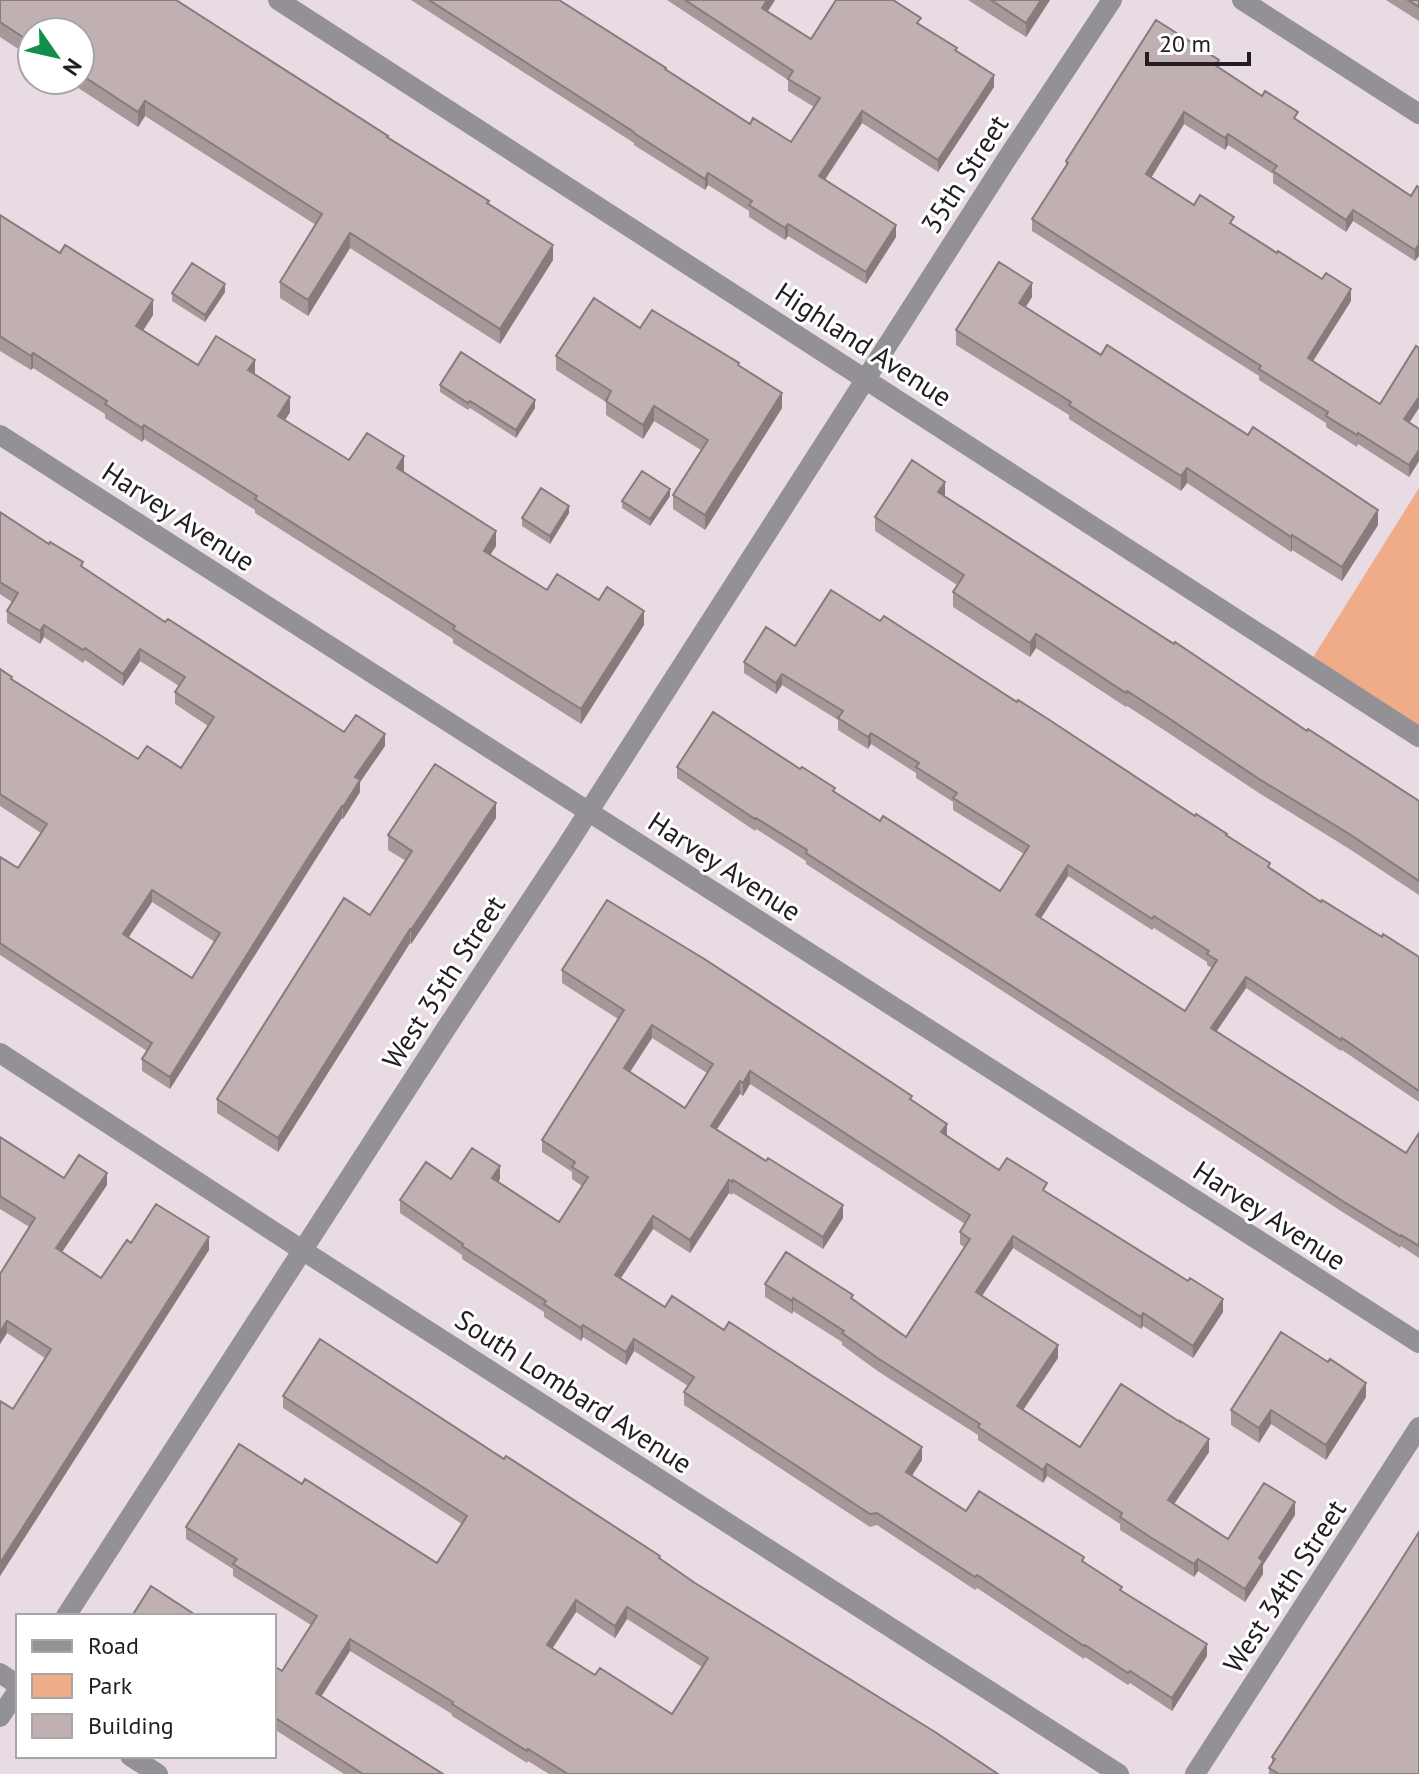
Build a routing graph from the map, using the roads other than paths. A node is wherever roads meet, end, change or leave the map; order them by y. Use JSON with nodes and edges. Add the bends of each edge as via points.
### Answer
{"nodes":[{"id":1,"x":278,"y":0,"type":"edge"},
{"id":2,"x":1112,"y":0,"type":"edge"},
{"id":3,"x":1242,"y":0,"type":"edge"},
{"id":4,"x":1419,"y":114,"type":"edge"},
{"id":5,"x":866,"y":378,"type":"junction"},
{"id":6,"x":0,"y":435,"type":"edge"},
{"id":7,"x":1419,"y":737,"type":"edge"},
{"id":8,"x":588,"y":812,"type":"junction"},
{"id":9,"x":0,"y":1053,"type":"edge"},
{"id":10,"x":302,"y":1250,"type":"junction"},
{"id":11,"x":1419,"y":1343,"type":"edge"},
{"id":12,"x":1419,"y":1427,"type":"edge"},
{"id":13,"x":67,"y":1614,"type":"edge"},
{"id":14,"x":0,"y":1673,"type":"edge"},
{"id":15,"x":16,"y":1685,"type":"edge"},
{"id":16,"x":16,"y":1690,"type":"edge"},
{"id":17,"x":0,"y":1717,"type":"edge"},
{"id":18,"x":133,"y":1758,"type":"edge"},
{"id":19,"x":158,"y":1774,"type":"edge"},
{"id":20,"x":1119,"y":1774,"type":"edge"},
{"id":21,"x":1195,"y":1774,"type":"edge"}],
"edges":[{"from":1,"to":5,"type":"street","name":"Highland Avenue"},
{"from":2,"to":5,"type":"street","name":"35th Street"},
{"from":3,"to":4,"type":"street"},
{"from":5,"to":7,"type":"street","name":"Highland Avenue"},
{"from":5,"to":8,"type":"street","name":"West 35th Street"},
{"from":6,"to":8,"type":"street","name":"Harvey Avenue"},
{"from":8,"to":10,"type":"street","name":"West 35th Street"},
{"from":8,"to":11,"type":"street","name":"Harvey Avenue"},
{"from":9,"to":10,"type":"street","name":"South Lombard Avenue"},
{"from":10,"to":13,"type":"street","name":"West 35th Street"},
{"from":10,"to":20,"type":"street","name":"South Lombard Avenue"},
{"from":12,"to":21,"type":"street","name":"West 34th Street"},
{"from":14,"to":15,"type":"street"},
{"from":16,"to":17,"type":"street"},
{"from":18,"to":19,"type":"street"}]}
